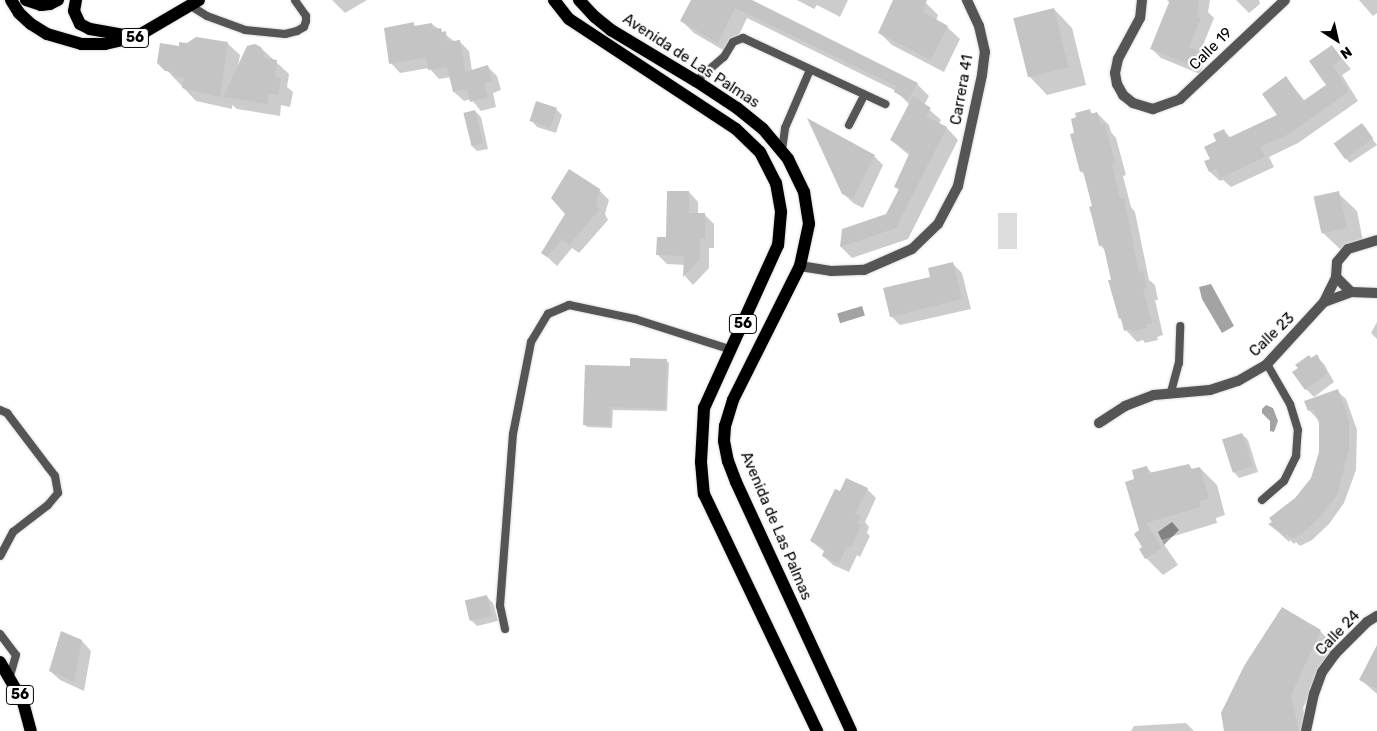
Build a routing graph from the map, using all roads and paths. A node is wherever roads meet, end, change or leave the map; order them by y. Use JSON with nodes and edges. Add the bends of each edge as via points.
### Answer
{"nodes":[{"id":1,"x":10,"y":0,"type":"edge"},
{"id":2,"x":26,"y":0,"type":"edge"},
{"id":3,"x":58,"y":0,"type":"edge"},
{"id":4,"x":76,"y":0,"type":"edge"},
{"id":5,"x":295,"y":0,"type":"edge"},
{"id":6,"x":554,"y":0,"type":"edge"},
{"id":7,"x":579,"y":0,"type":"edge"},
{"id":8,"x":967,"y":0,"type":"edge"},
{"id":9,"x":1142,"y":0,"type":"edge"},
{"id":10,"x":1285,"y":0,"type":"edge"},
{"id":11,"x":195,"y":3,"type":"edge"},
{"id":12,"x":136,"y":37,"type":"junction"},
{"id":13,"x":810,"y":70,"type":"junction"},
{"id":14,"x":696,"y":81,"type":"junction"},
{"id":15,"x":864,"y":96,"type":"junction"},
{"id":16,"x":885,"y":104,"type":"dead end"},
{"id":17,"x":849,"y":125,"type":"dead end"},
{"id":18,"x":782,"y":150,"type":"junction"},
{"id":19,"x":1377,"y":240,"type":"edge"},
{"id":20,"x":800,"y":266,"type":"junction"},
{"id":21,"x":1336,"y":277,"type":"junction"},
{"id":22,"x":1351,"y":292,"type":"junction"},
{"id":23,"x":1377,"y":293,"type":"edge"},
{"id":24,"x":1324,"y":302,"type":"junction"},
{"id":25,"x":1180,"y":326,"type":"dead end"},
{"id":26,"x":729,"y":349,"type":"junction"},
{"id":27,"x":1267,"y":364,"type":"junction"},
{"id":28,"x":1171,"y":392,"type":"junction"},
{"id":29,"x":0,"y":410,"type":"edge"},
{"id":30,"x":1098,"y":423,"type":"dead end"},
{"id":31,"x":1262,"y":500,"type":"dead end"},
{"id":32,"x":0,"y":556,"type":"edge"},
{"id":33,"x":1377,"y":616,"type":"edge"},
{"id":34,"x":505,"y":629,"type":"dead end"},
{"id":35,"x":0,"y":634,"type":"edge"},
{"id":36,"x":0,"y":662,"type":"edge"},
{"id":37,"x":10,"y":676,"type":"junction"},
{"id":38,"x":31,"y":731,"type":"edge"},
{"id":39,"x":817,"y":731,"type":"edge"},
{"id":40,"x":851,"y":731,"type":"edge"},
{"id":41,"x":1306,"y":731,"type":"edge"}],
"edges":[{"from":1,"to":12,"type":"main road","number":"56","via":[[31,24],[62,39],[81,44],[105,44]]},
{"from":2,"to":3,"type":"main road","via":[[40,5]]},
{"from":4,"to":12,"type":"main road","via":[[74,11],[80,24],[90,29]]},
{"from":5,"to":11,"type":"lane","via":[[306,21],[304,27],[285,34],[245,30],[212,18]]},
{"from":6,"to":26,"type":"main road","number":"56","via":[[569,19],[736,129],[760,152],[776,183],[782,212],[778,245],[745,321]]},
{"from":7,"to":14,"type":"main road","name":"Avenida de Las Palmas","number":"56","via":[[611,30]]},
{"from":8,"to":20,"type":"street","name":"Carrera 41","via":[[979,26],[985,52],[982,76],[958,186],[938,224],[912,249],[864,270],[832,271]]},
{"from":9,"to":10,"type":"street","name":"Calle 19","via":[[1140,18],[1118,59],[1115,73],[1123,95],[1153,109],[1180,99]]},
{"from":11,"to":12,"type":"main road","number":"56"},
{"from":13,"to":14,"type":"lane","via":[[743,38],[733,42],[718,63]]},
{"from":13,"to":15,"type":"lane"},
{"from":13,"to":18,"type":"lane","via":[[785,128]]},
{"from":14,"to":18,"type":"main road","name":"Avenida de Las Palmas","number":"56","via":[[752,119]]},
{"from":15,"to":16,"type":"lane"},
{"from":15,"to":17,"type":"lane"},
{"from":18,"to":20,"type":"main road","name":"Avenida de Las Palmas","number":"56","via":[[804,192],[809,224]]},
{"from":19,"to":21,"type":"street","via":[[1348,249],[1337,262]]},
{"from":20,"to":40,"type":"main road","name":"Avenida de Las Palmas","number":"56","via":[[733,400],[724,441],[736,482]]},
{"from":21,"to":22,"type":"street"},
{"from":21,"to":24,"type":"street"},
{"from":22,"to":23,"type":"street","name":"Calle 23"},
{"from":22,"to":24,"type":"street","name":"Calle 23"},
{"from":24,"to":27,"type":"street","name":"Calle 23"},
{"from":25,"to":28,"type":"lane","via":[[1179,363]]},
{"from":26,"to":34,"type":"lane","via":[[635,319],[569,305],[548,314],[531,342],[513,434],[500,606]]},
{"from":26,"to":39,"type":"main road","number":"56","via":[[704,408],[701,462],[704,494]]},
{"from":27,"to":28,"type":"street","name":"Calle 23","via":[[1238,381],[1210,390]]},
{"from":27,"to":31,"type":"lane","via":[[1290,404],[1298,430],[1296,456],[1284,481]]},
{"from":28,"to":30,"type":"street","name":"Calle 23","via":[[1125,406]]},
{"from":29,"to":32,"type":"lane","via":[[7,413],[55,476],[58,493],[48,505],[13,532]]},
{"from":33,"to":41,"type":"street","name":"Calle 24","via":[[1335,654],[1322,672]]},
{"from":35,"to":37,"type":"lane","via":[[16,655]]},
{"from":36,"to":37,"type":"main road","number":"56"},
{"from":37,"to":38,"type":"main road","number":"56","via":[[23,702]]}]}
